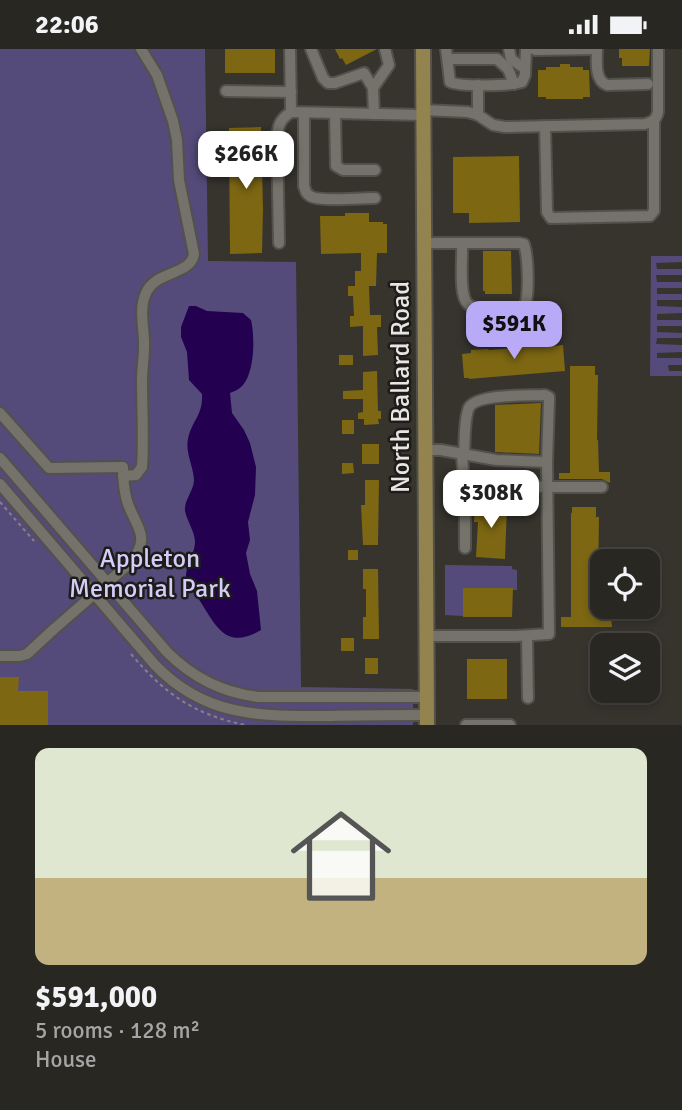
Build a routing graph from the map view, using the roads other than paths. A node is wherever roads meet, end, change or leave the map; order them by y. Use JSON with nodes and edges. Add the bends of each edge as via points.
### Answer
{"nodes":[{"id":1,"x":141,"y":49,"type":"edge"},
{"id":2,"x":290,"y":49,"type":"edge"},
{"id":3,"x":311,"y":49,"type":"edge"},
{"id":4,"x":385,"y":49,"type":"edge"},
{"id":5,"x":423,"y":49,"type":"edge"},
{"id":6,"x":509,"y":49,"type":"edge"},
{"id":7,"x":523,"y":49,"type":"edge"},
{"id":8,"x":597,"y":49,"type":"edge"},
{"id":9,"x":658,"y":49,"type":"edge"},
{"id":10,"x":535,"y":50,"type":"edge"},
{"id":11,"x":447,"y":54,"type":"edge"},
{"id":12,"x":520,"y":66,"type":"junction"},
{"id":13,"x":518,"y":83,"type":"junction"},
{"id":14,"x":478,"y":85,"type":"junction"},
{"id":15,"x":648,"y":85,"type":"dead end"},
{"id":16,"x":373,"y":88,"type":"junction"},
{"id":17,"x":226,"y":92,"type":"dead end"},
{"id":18,"x":291,"y":92,"type":"junction"},
{"id":19,"x":291,"y":112,"type":"junction"},
{"id":20,"x":423,"y":112,"type":"junction"},
{"id":21,"x":304,"y":113,"type":"junction"},
{"id":22,"x":335,"y":113,"type":"junction"},
{"id":23,"x":374,"y":114,"type":"junction"},
{"id":24,"x":478,"y":115,"type":"junction"},
{"id":25,"x":654,"y":121,"type":"junction"},
{"id":26,"x":545,"y":126,"type":"junction"},
{"id":27,"x":375,"y":170,"type":"dead end"},
{"id":28,"x":375,"y":198,"type":"dead end"},
{"id":29,"x":279,"y":243,"type":"dead end"},
{"id":30,"x":424,"y":243,"type":"junction"},
{"id":31,"x":463,"y":243,"type":"junction"},
{"id":32,"x":0,"y":412,"type":"edge"},
{"id":33,"x":425,"y":450,"type":"junction"},
{"id":34,"x":463,"y":454,"type":"junction"},
{"id":35,"x":0,"y":458,"type":"edge"},
{"id":36,"x":547,"y":462,"type":"junction"},
{"id":37,"x":123,"y":476,"type":"junction"},
{"id":38,"x":464,"y":483,"type":"junction"},
{"id":39,"x":0,"y":484,"type":"edge"},
{"id":40,"x":547,"y":487,"type":"junction"},
{"id":41,"x":602,"y":487,"type":"dead end"},
{"id":42,"x":465,"y":548,"type":"dead end"},
{"id":43,"x":107,"y":583,"type":"junction"},
{"id":44,"x":94,"y":594,"type":"junction"},
{"id":45,"x":426,"y":636,"type":"junction"},
{"id":46,"x":527,"y":636,"type":"junction"},
{"id":47,"x":0,"y":656,"type":"edge"},
{"id":48,"x":427,"y":697,"type":"junction"},
{"id":49,"x":277,"y":698,"type":"junction"},
{"id":50,"x":528,"y":698,"type":"dead end"},
{"id":51,"x":276,"y":720,"type":"edge"},
{"id":52,"x":427,"y":720,"type":"edge"},
{"id":53,"x":466,"y":725,"type":"edge"},
{"id":54,"x":510,"y":725,"type":"edge"}],
"edges":[{"from":1,"to":37,"type":"street","via":[[157,75],[173,121],[194,254],[189,265],[150,285],[143,301],[142,467],[136,475]]},
{"from":2,"to":18,"type":"street"},
{"from":3,"to":16,"type":"street","via":[[328,83],[364,73]]},
{"from":4,"to":16,"type":"street","via":[[389,65]]},
{"from":5,"to":20,"type":"main road","name":"North Ballard Road"},
{"from":6,"to":12,"type":"street"},
{"from":7,"to":12,"type":"street"},
{"from":7,"to":13,"type":"street","via":[[525,75]]},
{"from":8,"to":10,"type":"street"},
{"from":8,"to":15,"type":"street","via":[[602,84]]},
{"from":9,"to":25,"type":"street"},
{"from":11,"to":13,"type":"street","via":[[498,59]]},
{"from":11,"to":14,"type":"street","via":[[451,83]]},
{"from":12,"to":13,"type":"street"},
{"from":13,"to":14,"type":"street"},
{"from":14,"to":24,"type":"street"},
{"from":16,"to":23,"type":"street"},
{"from":17,"to":18,"type":"street"},
{"from":18,"to":19,"type":"street"},
{"from":19,"to":21,"type":"street"},
{"from":19,"to":29,"type":"street","via":[[278,124]]},
{"from":20,"to":23,"type":"street"},
{"from":20,"to":24,"type":"street"},
{"from":20,"to":30,"type":"main road","name":"North Ballard Road"},
{"from":21,"to":22,"type":"street"},
{"from":21,"to":28,"type":"street","via":[[307,193],[322,199]]},
{"from":22,"to":23,"type":"street"},
{"from":22,"to":27,"type":"street","via":[[336,166]]},
{"from":24,"to":26,"type":"street","via":[[494,125]]},
{"from":25,"to":26,"type":"street"},
{"from":25,"to":26,"type":"street","via":[[654,211],[650,216],[551,218],[547,212]]},
{"from":30,"to":31,"type":"street"},
{"from":30,"to":33,"type":"main road","name":"North Ballard Road"},
{"from":31,"to":31,"type":"street","via":[[467,303],[479,309],[524,307],[524,244]]},
{"from":32,"to":37,"type":"street","via":[[49,468],[123,467]]},
{"from":33,"to":34,"type":"street"},
{"from":33,"to":45,"type":"main road","name":"North Ballard Road"},
{"from":34,"to":36,"type":"street"},
{"from":34,"to":36,"type":"street","via":[[468,409],[473,402],[545,395],[550,401]]},
{"from":34,"to":38,"type":"street"},
{"from":35,"to":43,"type":"street"},
{"from":36,"to":40,"type":"street"},
{"from":37,"to":43,"type":"street","via":[[141,539],[134,558]]},
{"from":38,"to":40,"type":"street"},
{"from":38,"to":42,"type":"street"},
{"from":39,"to":44,"type":"street"},
{"from":40,"to":41,"type":"street"},
{"from":40,"to":46,"type":"street","via":[[549,634]]},
{"from":43,"to":44,"type":"street"},
{"from":43,"to":49,"type":"street","via":[[190,672],[233,692]]},
{"from":44,"to":47,"type":"street","via":[[27,655]]},
{"from":44,"to":51,"type":"street","via":[[164,674],[191,693],[230,710]]},
{"from":45,"to":46,"type":"street"},
{"from":45,"to":48,"type":"main road","name":"North Ballard Road"},
{"from":46,"to":50,"type":"street"},
{"from":48,"to":49,"type":"street"},
{"from":48,"to":52,"type":"main road","name":"North Ballard Road"},
{"from":49,"to":51,"type":"street"},
{"from":51,"to":52,"type":"street"},
{"from":53,"to":54,"type":"street"}]}
